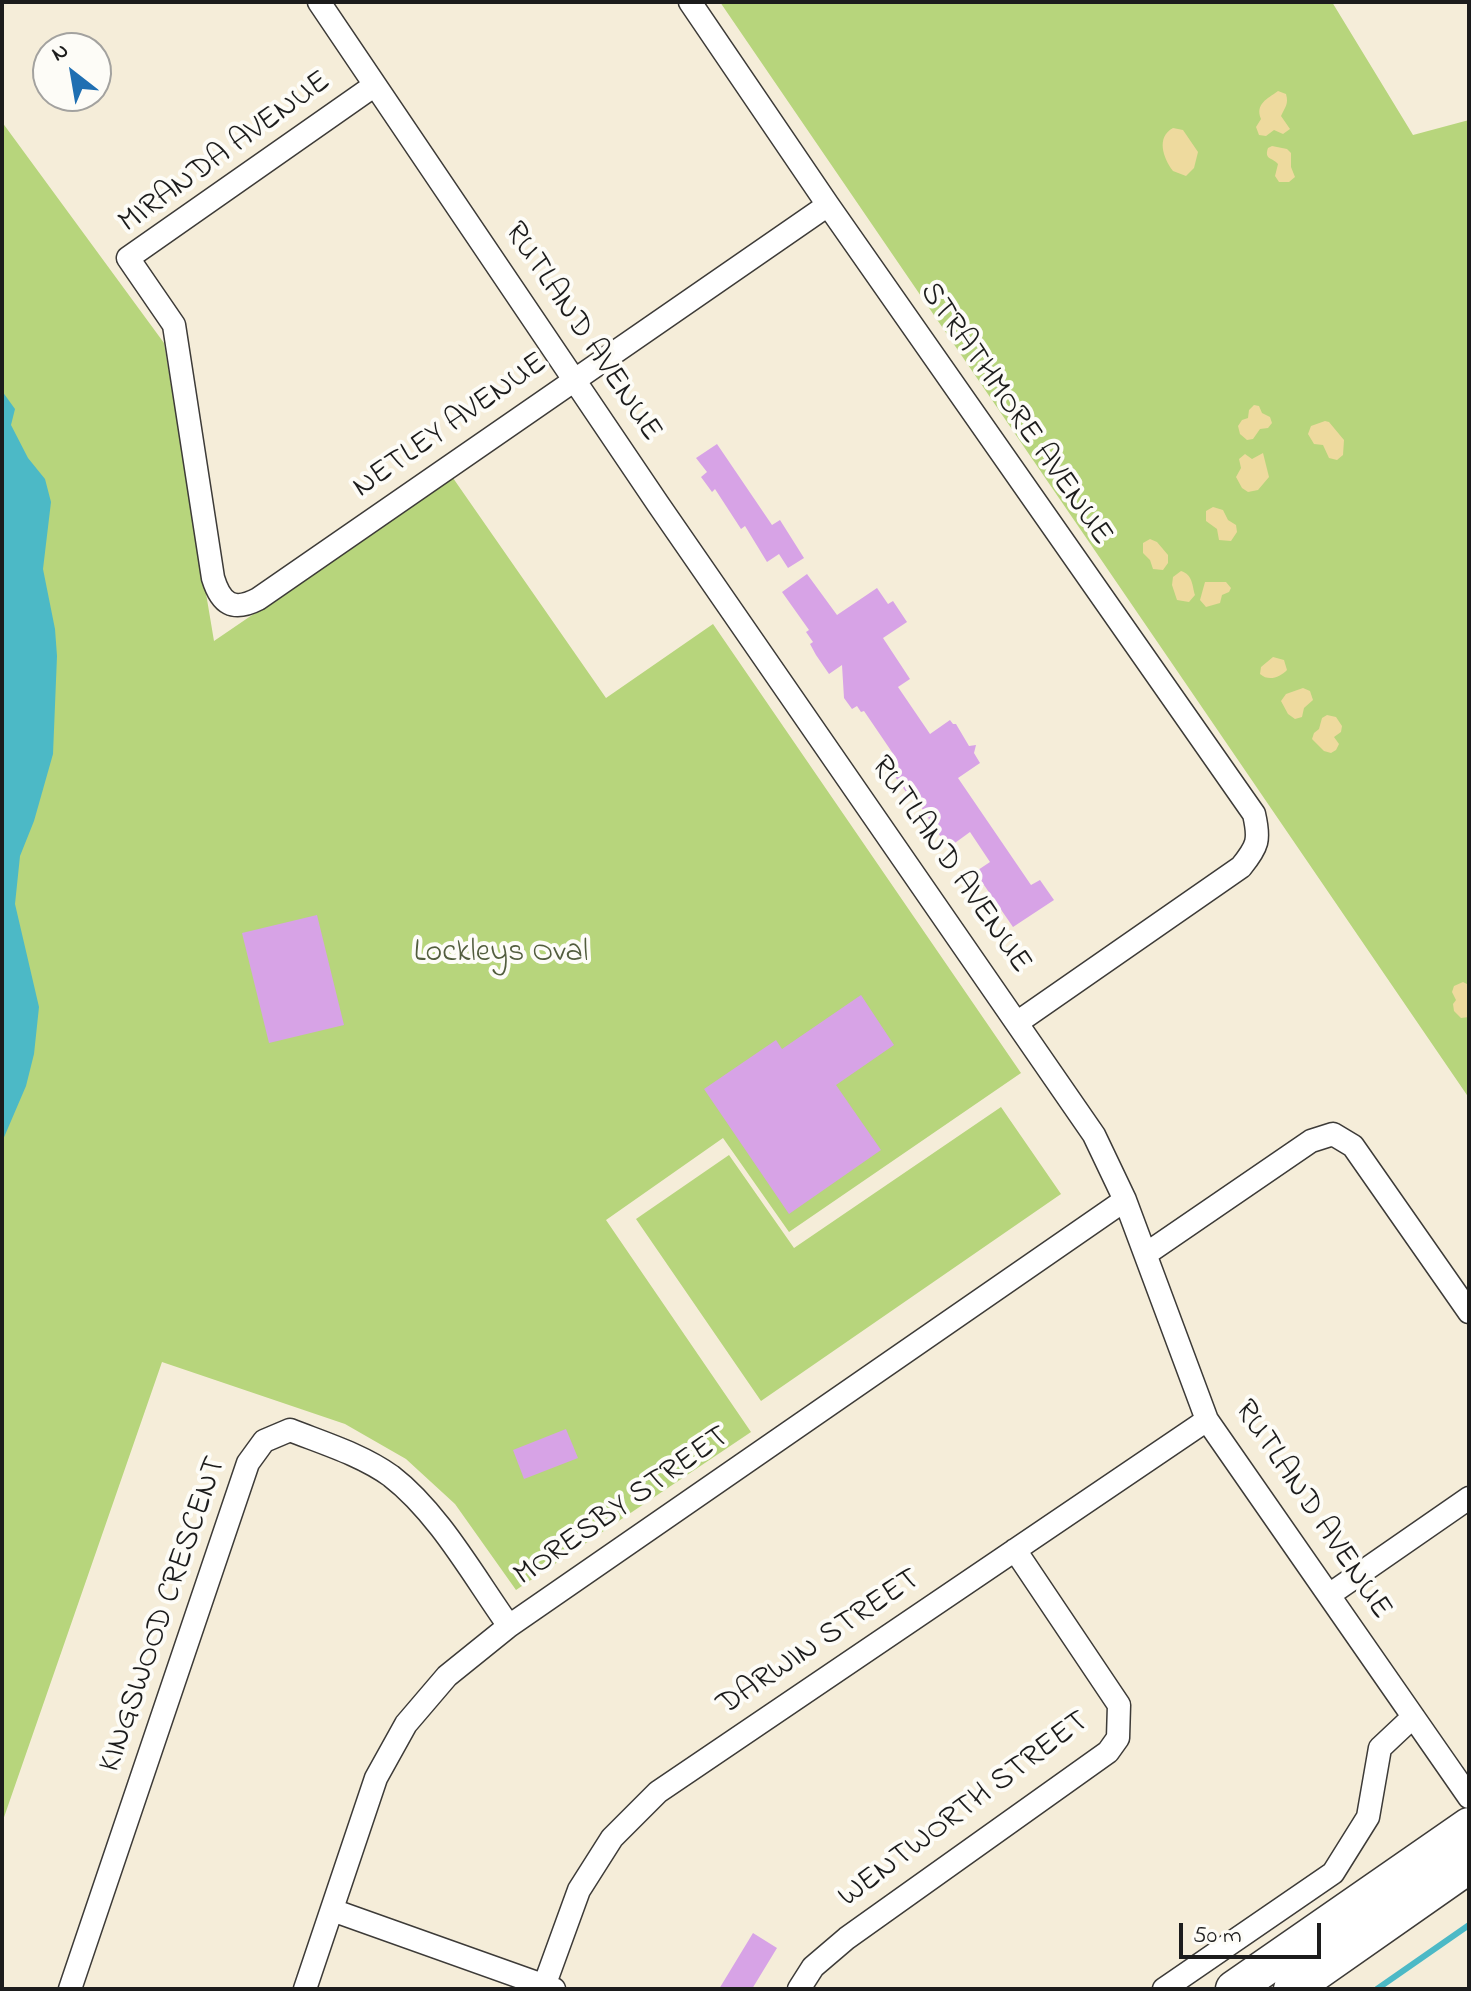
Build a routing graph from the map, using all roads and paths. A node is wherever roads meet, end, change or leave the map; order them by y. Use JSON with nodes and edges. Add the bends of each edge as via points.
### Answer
{"nodes":[{"id":1,"x":319,"y":2,"type":"edge"},
{"id":2,"x":690,"y":2,"type":"edge"},
{"id":3,"x":375,"y":85,"type":"junction"},
{"id":4,"x":828,"y":205,"type":"junction"},
{"id":5,"x":574,"y":380,"type":"junction"},
{"id":6,"x":225,"y":601,"type":"joint"},
{"id":7,"x":1018,"y":1022,"type":"junction"},
{"id":8,"x":1125,"y":1200,"type":"junction"},
{"id":9,"x":1146,"y":1254,"type":"junction"},
{"id":10,"x":1469,"y":1312,"type":"edge"},
{"id":11,"x":1207,"y":1420,"type":"junction"},
{"id":12,"x":1469,"y":1498,"type":"edge"},
{"id":13,"x":1015,"y":1550,"type":"junction"},
{"id":14,"x":1329,"y":1595,"type":"junction"},
{"id":15,"x":509,"y":1626,"type":"junction"},
{"id":16,"x":1413,"y":1717,"type":"junction"},
{"id":17,"x":1467,"y":1791,"type":"edge"},
{"id":18,"x":1469,"y":1826,"type":"edge"},
{"id":19,"x":1466,"y":1862,"type":"edge"},
{"id":20,"x":332,"y":1910,"type":"junction"},
{"id":21,"x":547,"y":1988,"type":"edge"},
{"id":22,"x":70,"y":1989,"type":"edge"},
{"id":23,"x":305,"y":1989,"type":"edge"},
{"id":24,"x":799,"y":1989,"type":"edge"},
{"id":25,"x":1164,"y":1989,"type":"edge"},
{"id":26,"x":1234,"y":1989,"type":"edge"},
{"id":27,"x":1292,"y":1989,"type":"edge"}],
"edges":[{"from":1,"to":3,"type":"street","name":"RUTLAND AVENUE"},
{"from":2,"to":4,"type":"street","name":"STRATHMORE AVENUE"},
{"from":3,"to":5,"type":"street","name":"RUTLAND AVENUE"},
{"from":3,"to":6,"type":"street","name":"MIRANDA AVENUE","via":[[128,258],[174,325],[213,578]]},
{"from":4,"to":5,"type":"street","name":"NETLEY AVENUE"},
{"from":4,"to":7,"type":"street","name":"STRATHMORE AVENUE","via":[[1254,814],[1259,835],[1241,867]]},
{"from":5,"to":6,"type":"street","name":"NETLEY AVENUE","via":[[258,599],[239,606]]},
{"from":5,"to":7,"type":"street","name":"RUTLAND AVENUE"},
{"from":7,"to":8,"type":"street","name":"RUTLAND AVENUE","via":[[1094,1135]]},
{"from":8,"to":9,"type":"street","name":"RUTLAND AVENUE"},
{"from":8,"to":15,"type":"street","name":"MORESBY STREET"},
{"from":9,"to":10,"type":"street","via":[[1311,1141],[1333,1134],[1353,1146]]},
{"from":9,"to":11,"type":"street","name":"RUTLAND AVENUE"},
{"from":11,"to":13,"type":"street","name":"DARWIN STREET"},
{"from":11,"to":14,"type":"street","name":"RUTLAND AVENUE"},
{"from":12,"to":14,"type":"street"},
{"from":13,"to":21,"type":"street","name":"DARWIN STREET","via":[[658,1792],[612,1838],[579,1890]]},
{"from":13,"to":24,"type":"street","name":"WENTWORTH STREET","via":[[1119,1705],[1118,1738],[1108,1752],[847,1938],[813,1967]]},
{"from":14,"to":16,"type":"street","name":"RUTLAND AVENUE"},
{"from":15,"to":20,"type":"street","name":"MORESBY STREET","via":[[447,1676],[406,1724],[376,1778]]},
{"from":15,"to":22,"type":"street","name":"KINGSWOOD CRESCENT","via":[[427,1511],[389,1475],[290,1430],[264,1441],[248,1463]]},
{"from":16,"to":17,"type":"street","name":"RUTLAND AVENUE"},
{"from":16,"to":25,"type":"street","via":[[1380,1748],[1368,1817],[1333,1873]]},
{"from":18,"to":26,"type":"main road"},
{"from":19,"to":27,"type":"main road"},
{"from":20,"to":21,"type":"street"},
{"from":20,"to":23,"type":"street","name":"MORESBY STREET"}]}
